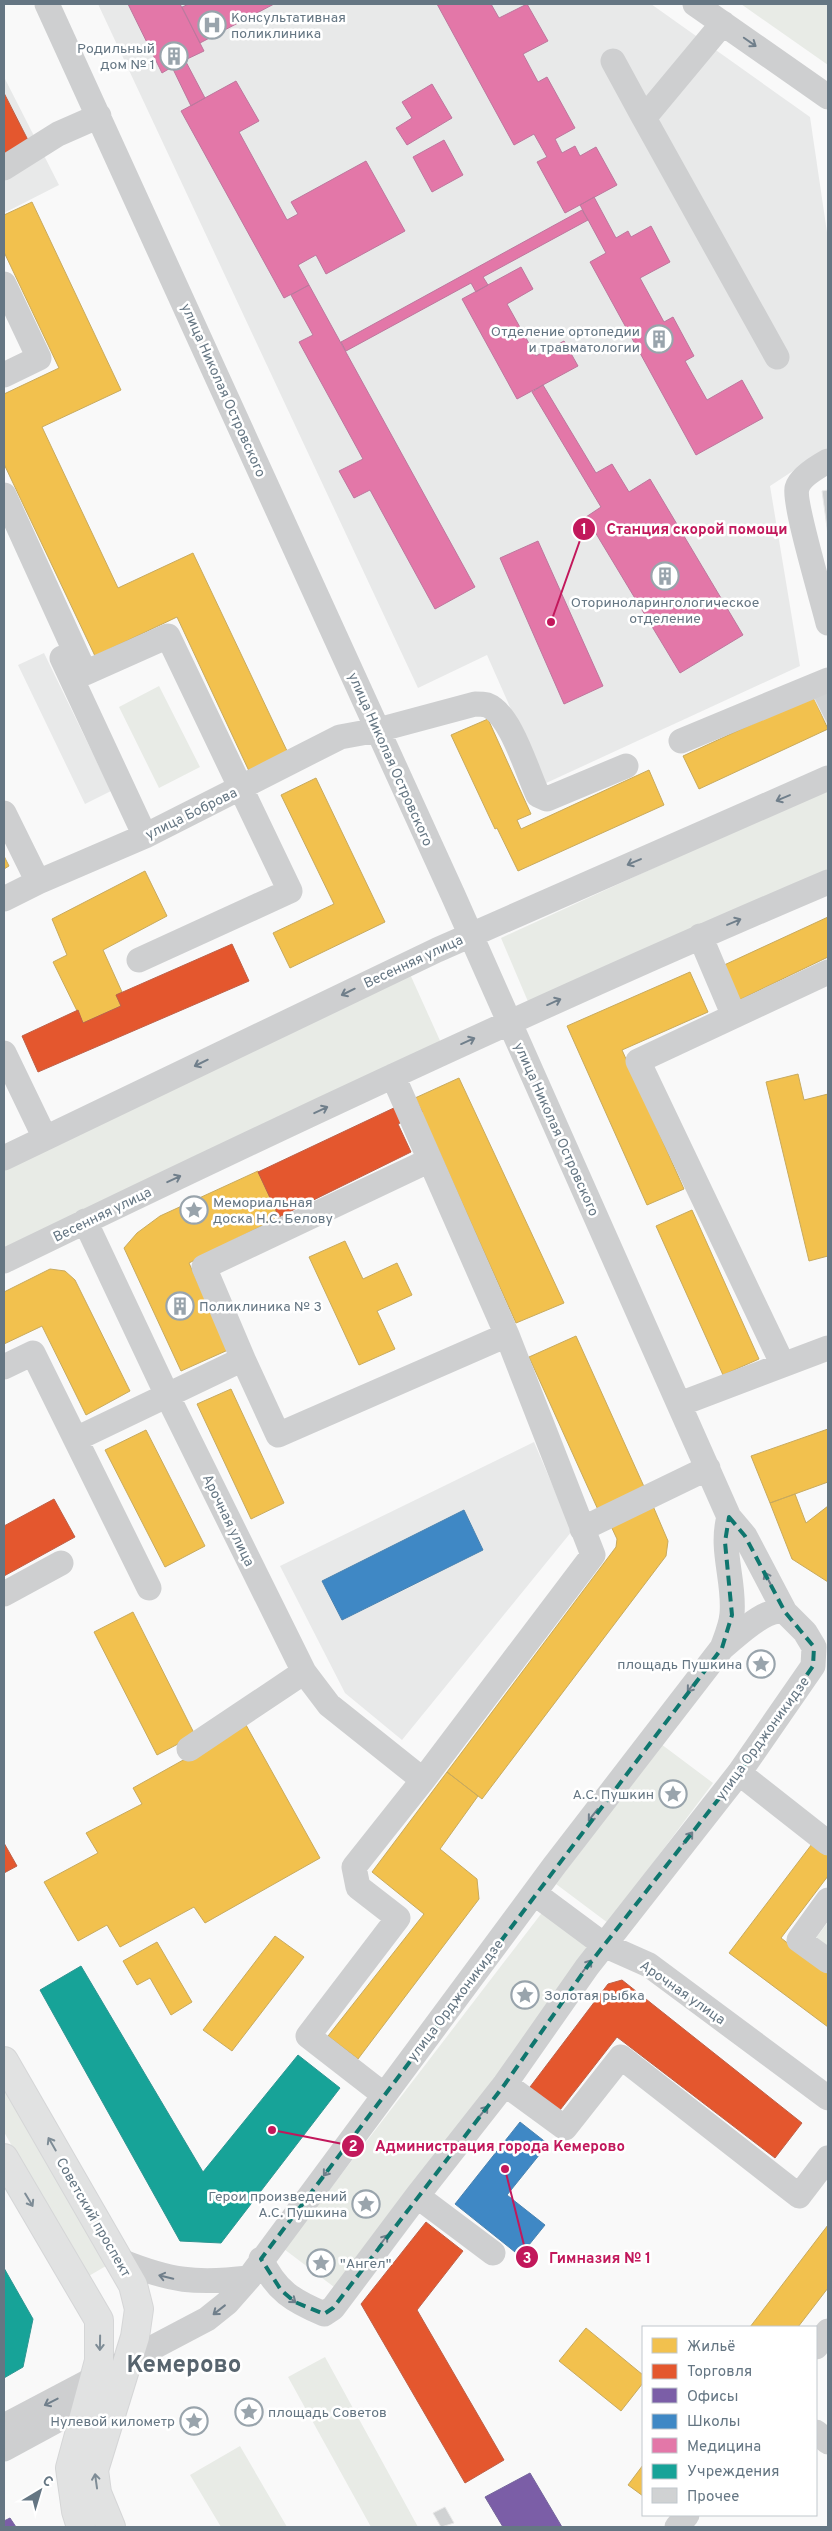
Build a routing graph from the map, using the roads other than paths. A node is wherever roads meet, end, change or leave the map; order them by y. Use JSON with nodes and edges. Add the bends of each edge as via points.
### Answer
{"nodes":[{"id":1,"x":47,"y":4,"type":"edge"},
{"id":2,"x":695,"y":4,"type":"edge"},
{"id":3,"x":723,"y":23,"type":"junction"},
{"id":4,"x":613,"y":61,"type":"dead end"},
{"id":5,"x":828,"y":97,"type":"edge"},
{"id":6,"x":98,"y":116,"type":"junction"},
{"id":7,"x":644,"y":118,"type":"junction"},
{"id":8,"x":4,"y":168,"type":"edge"},
{"id":9,"x":4,"y":284,"type":"edge"},
{"id":10,"x":777,"y":357,"type":"dead end"},
{"id":11,"x":4,"y":376,"type":"edge"},
{"id":12,"x":828,"y":461,"type":"edge"},
{"id":13,"x":4,"y":495,"type":"edge"},
{"id":14,"x":828,"y":623,"type":"edge"},
{"id":15,"x":58,"y":649,"type":"dead end"},
{"id":16,"x":828,"y":680,"type":"edge"},
{"id":17,"x":378,"y":730,"type":"junction"},
{"id":18,"x":681,"y":741,"type":"dead end"},
{"id":19,"x":626,"y":766,"type":"dead end"},
{"id":20,"x":828,"y":778,"type":"edge"},
{"id":21,"x":240,"y":789,"type":"junction"},
{"id":22,"x":4,"y":813,"type":"edge"},
{"id":23,"x":145,"y":836,"type":"junction"},
{"id":24,"x":38,"y":882,"type":"junction"},
{"id":25,"x":828,"y":882,"type":"edge"},
{"id":26,"x":4,"y":899,"type":"edge"},
{"id":27,"x":471,"y":934,"type":"junction"},
{"id":28,"x":700,"y":936,"type":"junction"},
{"id":29,"x":139,"y":960,"type":"dead end"},
{"id":30,"x":828,"y":972,"type":"edge"},
{"id":31,"x":734,"y":1016,"type":"junction"},
{"id":32,"x":510,"y":1023,"type":"junction"},
{"id":33,"x":4,"y":1053,"type":"edge"},
{"id":34,"x":393,"y":1076,"type":"junction"},
{"id":35,"x":45,"y":1138,"type":"junction"},
{"id":36,"x":4,"y":1158,"type":"edge"},
{"id":37,"x":430,"y":1160,"type":"junction"},
{"id":38,"x":85,"y":1221,"type":"junction"},
{"id":39,"x":4,"y":1261,"type":"edge"},
{"id":40,"x":507,"y":1335,"type":"junction"},
{"id":41,"x":828,"y":1348,"type":"edge"},
{"id":42,"x":243,"y":1359,"type":"junction"},
{"id":43,"x":784,"y":1365,"type":"junction"},
{"id":44,"x":4,"y":1367,"type":"edge"},
{"id":45,"x":167,"y":1395,"type":"junction"},
{"id":46,"x":680,"y":1404,"type":"junction"},
{"id":47,"x":76,"y":1438,"type":"junction"},
{"id":48,"x":708,"y":1468,"type":"junction"},
{"id":49,"x":729,"y":1517,"type":"junction"},
{"id":50,"x":582,"y":1529,"type":"junction"},
{"id":51,"x":61,"y":1563,"type":"dead end"},
{"id":52,"x":149,"y":1588,"type":"dead end"},
{"id":53,"x":4,"y":1594,"type":"edge"},
{"id":54,"x":785,"y":1612,"type":"junction"},
{"id":55,"x":805,"y":1632,"type":"junction"},
{"id":56,"x":828,"y":1643,"type":"edge"},
{"id":57,"x":722,"y":1648,"type":"junction"},
{"id":58,"x":304,"y":1672,"type":"junction"},
{"id":59,"x":190,"y":1749,"type":"dead end"},
{"id":60,"x":739,"y":1773,"type":"junction"},
{"id":61,"x":423,"y":1780,"type":"junction"},
{"id":62,"x":828,"y":1843,"type":"edge"},
{"id":63,"x":534,"y":1893,"type":"junction"},
{"id":64,"x":828,"y":1900,"type":"edge"},
{"id":65,"x":604,"y":1945,"type":"junction"},
{"id":66,"x":828,"y":1962,"type":"edge"},
{"id":67,"x":4,"y":2060,"type":"edge"},
{"id":68,"x":505,"y":2084,"type":"junction"},
{"id":69,"x":384,"y":2095,"type":"junction"},
{"id":70,"x":828,"y":2098,"type":"edge"},
{"id":71,"x":4,"y":2158,"type":"edge"},
{"id":72,"x":828,"y":2158,"type":"edge"},
{"id":73,"x":417,"y":2196,"type":"junction"},
{"id":74,"x":493,"y":2253,"type":"dead end"},
{"id":75,"x":121,"y":2261,"type":"junction"},
{"id":76,"x":255,"y":2269,"type":"junction"},
{"id":77,"x":828,"y":2331,"type":"edge"},
{"id":78,"x":817,"y":2346,"type":"edge"},
{"id":79,"x":127,"y":2362,"type":"junction"},
{"id":80,"x":91,"y":2392,"type":"junction"},
{"id":81,"x":4,"y":2426,"type":"edge"},
{"id":82,"x":817,"y":2433,"type":"edge"},
{"id":83,"x":828,"y":2442,"type":"edge"},
{"id":84,"x":4,"y":2449,"type":"edge"},
{"id":85,"x":686,"y":2516,"type":"edge"},
{"id":86,"x":81,"y":2527,"type":"edge"},
{"id":87,"x":111,"y":2527,"type":"edge"},
{"id":88,"x":677,"y":2527,"type":"edge"}],
"edges":[{"from":1,"to":6,"type":"street","name":"улица Николая Островского"},
{"from":2,"to":3,"type":"street"},
{"from":3,"to":5,"type":"street","one_way":true},
{"from":3,"to":7,"type":"street"},
{"from":4,"to":7,"type":"street"},
{"from":6,"to":8,"type":"street","via":[[58,134]]},
{"from":6,"to":17,"type":"street","name":"улица Николая Островского"},
{"from":7,"to":10,"type":"street"},
{"from":9,"to":11,"type":"street","via":[[39,358]]},
{"from":12,"to":14,"type":"street","via":[[800,481],[796,489]]},
{"from":13,"to":21,"type":"street","via":[[85,673],[168,636]]},
{"from":15,"to":23,"type":"street"},
{"from":16,"to":18,"type":"street"},
{"from":17,"to":19,"type":"street","name":"улица Боброва","via":[[475,704],[486,705],[497,712],[510,732],[538,795],[547,799]]},
{"from":17,"to":21,"type":"street","name":"улица Боброва","via":[[340,737]]},
{"from":17,"to":27,"type":"street","name":"улица Николая Островского"},
{"from":20,"to":27,"type":"street","name":"Весенняя улица","one_way":true},
{"from":21,"to":23,"type":"street","name":"улица Боброва"},
{"from":21,"to":29,"type":"street","via":[[290,890]]},
{"from":22,"to":24,"type":"street"},
{"from":23,"to":24,"type":"street","name":"улица Боброва"},
{"from":24,"to":26,"type":"street","name":"улица Боброва"},
{"from":28,"to":25,"type":"street","name":"Весенняя улица","one_way":true},
{"from":27,"to":32,"type":"street","name":"улица Николая Островского"},
{"from":27,"to":35,"type":"street","name":"Весенняя улица","one_way":true},
{"from":28,"to":31,"type":"street"},
{"from":32,"to":28,"type":"street","name":"Весенняя улица","one_way":true},
{"from":30,"to":31,"type":"street"},
{"from":31,"to":43,"type":"street","via":[[638,1061]]},
{"from":34,"to":32,"type":"street","name":"Весенняя улица","one_way":true},
{"from":32,"to":46,"type":"street","name":"улица Николая Островского"},
{"from":33,"to":35,"type":"street"},
{"from":34,"to":37,"type":"street"},
{"from":38,"to":34,"type":"street","name":"Весенняя улица","one_way":true},
{"from":35,"to":36,"type":"street","name":"Весенняя улица"},
{"from":37,"to":40,"type":"street"},
{"from":37,"to":42,"type":"street","via":[[204,1267]]},
{"from":38,"to":39,"type":"street","name":"Весенняя улица"},
{"from":38,"to":45,"type":"street","name":"Арочная улица"},
{"from":40,"to":42,"type":"street","via":[[278,1435]]},
{"from":40,"to":50,"type":"street"},
{"from":41,"to":43,"type":"street"},
{"from":42,"to":45,"type":"street"},
{"from":43,"to":46,"type":"street"},
{"from":44,"to":47,"type":"street","via":[[33,1353]]},
{"from":45,"to":47,"type":"street"},
{"from":45,"to":58,"type":"street","name":"Арочная улица"},
{"from":46,"to":48,"type":"street","name":"улица Николая Островского"},
{"from":47,"to":52,"type":"street"},
{"from":48,"to":49,"type":"street","name":"улица Николая Островского"},
{"from":48,"to":50,"type":"street"},
{"from":54,"to":49,"type":"street","name":"улица Орджоникидзе","one_way":true,"via":[[745,1536]]},
{"from":49,"to":57,"type":"street","name":"улица Орджоникидзе","via":[[725,1542],[732,1615]]},
{"from":50,"to":61,"type":"street","via":[[593,1555]]},
{"from":51,"to":53,"type":"street"},
{"from":54,"to":55,"type":"street","name":"улица Орджоникидзе"},
{"from":54,"to":57,"type":"street","via":[[768,1613]]},
{"from":55,"to":56,"type":"street"},
{"from":55,"to":60,"type":"street","name":"улица Орджоникидзе","via":[[814,1647],[813,1666]]},
{"from":57,"to":63,"type":"street","name":"улица Орджоникидзе","one_way":true},
{"from":58,"to":59,"type":"street"},
{"from":58,"to":61,"type":"street","name":"Арочная улица","via":[[329,1705]]},
{"from":60,"to":62,"type":"street"},
{"from":65,"to":60,"type":"street","name":"улица Орджоникидзе","one_way":true},
{"from":61,"to":69,"type":"street","via":[[354,1867],[358,1887],[398,1918],[308,2036]]},
{"from":63,"to":65,"type":"street","name":"Арочная улица"},
{"from":63,"to":69,"type":"street","name":"улица Орджоникидзе"},
{"from":64,"to":66,"type":"street","via":[[799,1940]]},
{"from":68,"to":65,"type":"street","name":"улица Орджоникидзе","one_way":true},
{"from":65,"to":70,"type":"street","name":"Арочная улица","via":[[649,1965]]},
{"from":75,"to":67,"type":"main road","name":"Советский проспект","one_way":true},
{"from":68,"to":72,"type":"street","via":[[565,2128],[621,2057],[799,2196]]},
{"from":73,"to":68,"type":"street","name":"улица Орджоникидзе","one_way":true},
{"from":69,"to":76,"type":"street","name":"улица Орджоникидзе","one_way":true},
{"from":71,"to":80,"type":"main road","one_way":true,"via":[[99,2320],[99,2361]]},
{"from":73,"to":74,"type":"street"},
{"from":76,"to":73,"type":"street","name":"улица Орджоникидзе","one_way":true,"via":[[295,2302],[324,2314],[333,2308]]},
{"from":76,"to":75,"type":"street","one_way":true,"via":[[210,2283],[156,2275]]},
{"from":75,"to":79,"type":"main road","name":"Советский проспект","via":[[133,2284],[139,2310]]},
{"from":76,"to":79,"type":"street","name":"улица Орджоникидзе","one_way":true,"via":[[227,2303],[207,2318]]},
{"from":77,"to":78,"type":"street"},
{"from":79,"to":80,"type":"street","name":"улица Орджоникидзе"},
{"from":87,"to":79,"type":"main road","name":"Советский проспект","one_way":true,"via":[[97,2493],[94,2470]]},
{"from":80,"to":81,"type":"street","one_way":true},
{"from":80,"to":84,"type":"street"},
{"from":80,"to":86,"type":"main road","via":[[70,2468]]},
{"from":82,"to":83,"type":"street"},
{"from":85,"to":88,"type":"street"}]}
